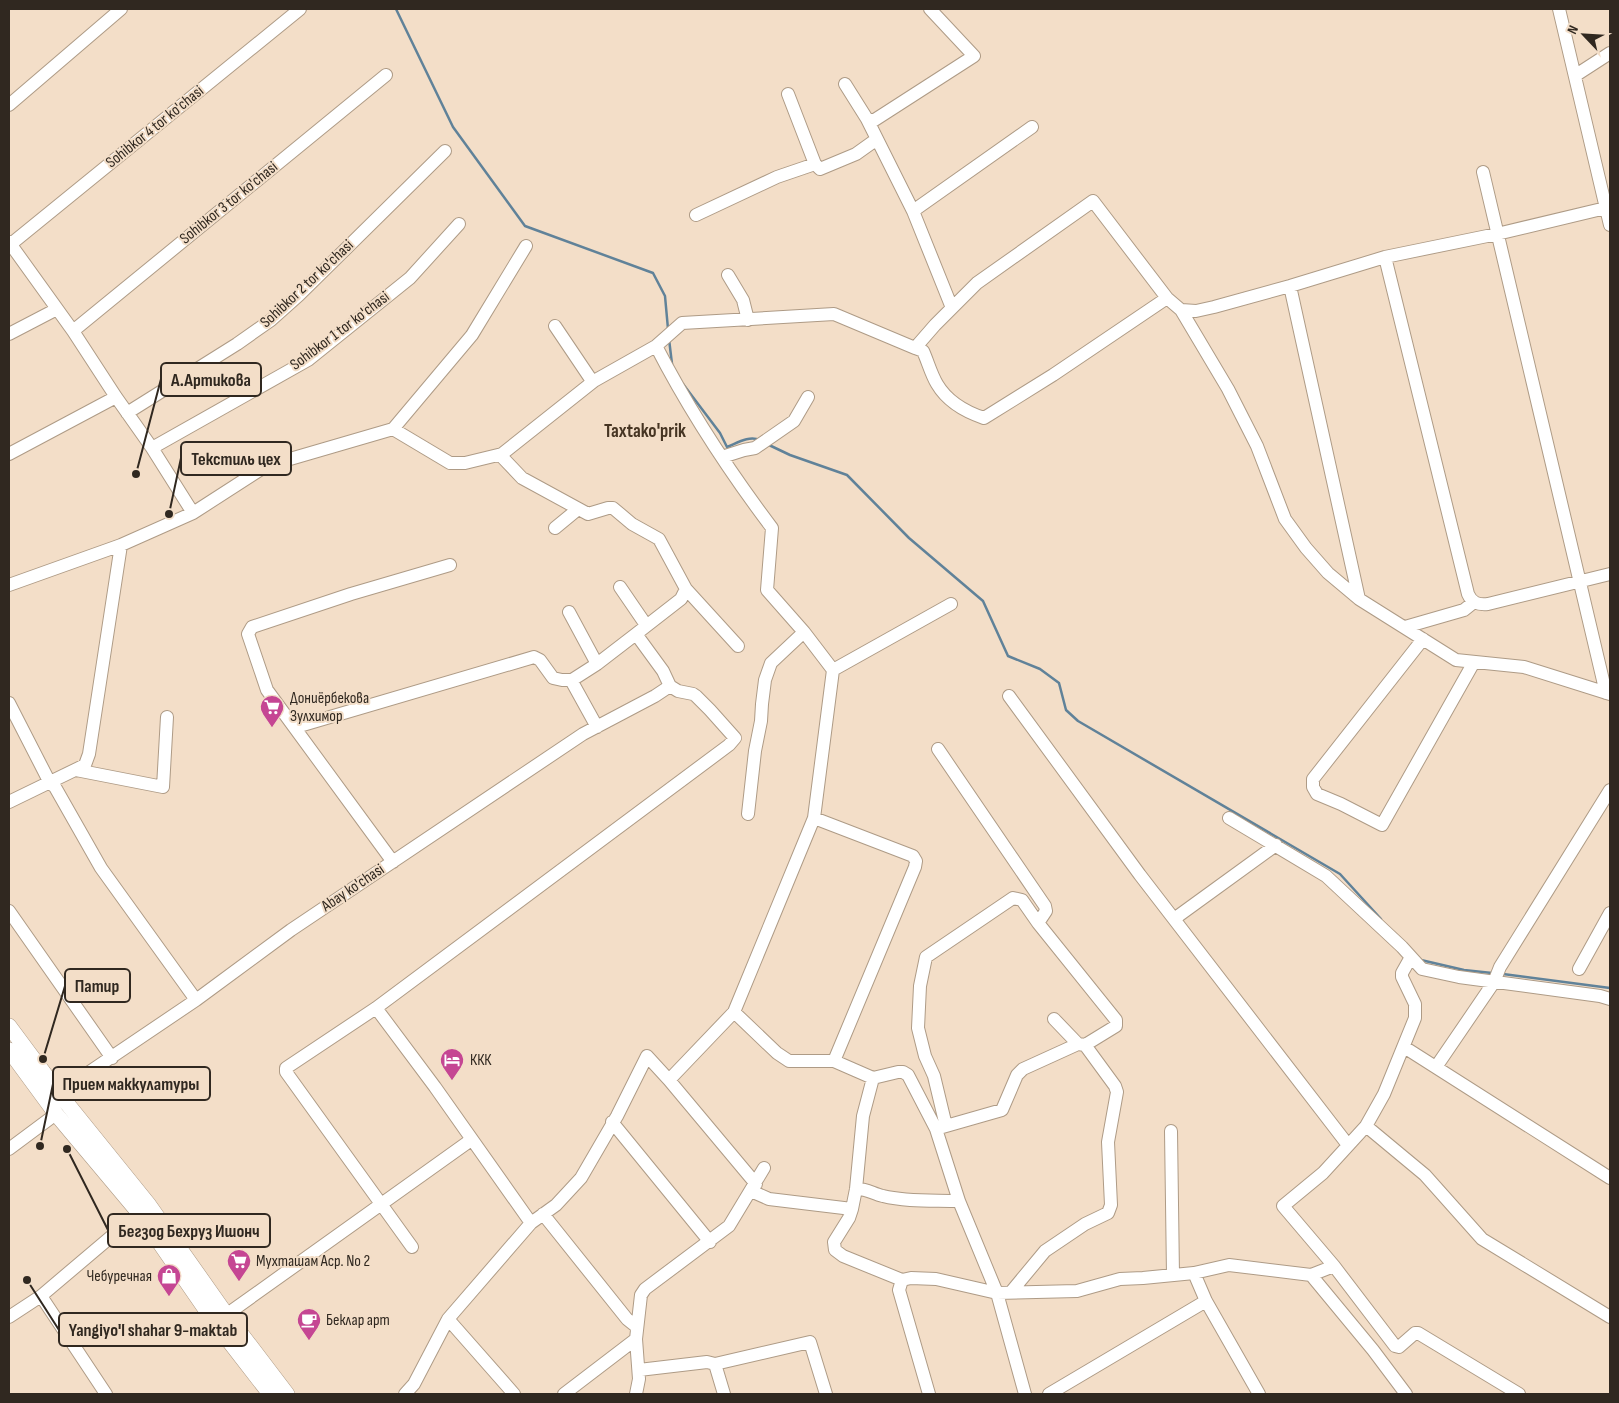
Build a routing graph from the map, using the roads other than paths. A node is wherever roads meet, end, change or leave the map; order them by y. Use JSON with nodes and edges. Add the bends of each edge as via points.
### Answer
{"nodes":[{"id":1,"x":121,"y":9,"type":"edge"},
{"id":2,"x":300,"y":9,"type":"edge"},
{"id":3,"x":930,"y":9,"type":"edge"},
{"id":4,"x":1559,"y":9,"type":"edge"},
{"id":5,"x":1610,"y":53,"type":"edge"},
{"id":6,"x":386,"y":75,"type":"dead end"},
{"id":7,"x":1576,"y":76,"type":"junction"},
{"id":8,"x":845,"y":84,"type":"dead end"},
{"id":9,"x":788,"y":94,"type":"dead end"},
{"id":10,"x":9,"y":104,"type":"edge"},
{"id":11,"x":867,"y":119,"type":"junction"},
{"id":12,"x":1032,"y":127,"type":"dead end"},
{"id":13,"x":877,"y":139,"type":"junction"},
{"id":14,"x":445,"y":151,"type":"dead end"},
{"id":15,"x":815,"y":164,"type":"junction"},
{"id":16,"x":1483,"y":172,"type":"dead end"},
{"id":17,"x":1608,"y":207,"type":"edge"},
{"id":18,"x":913,"y":211,"type":"junction"},
{"id":19,"x":696,"y":215,"type":"dead end"},
{"id":20,"x":459,"y":224,"type":"dead end"},
{"id":21,"x":1610,"y":225,"type":"edge"},
{"id":22,"x":1497,"y":234,"type":"junction"},
{"id":23,"x":10,"y":243,"type":"edge"},
{"id":24,"x":526,"y":246,"type":"dead end"},
{"id":25,"x":1385,"y":256,"type":"junction"},
{"id":26,"x":728,"y":275,"type":"dead end"},
{"id":27,"x":1290,"y":286,"type":"junction"},
{"id":28,"x":1167,"y":298,"type":"junction"},
{"id":29,"x":952,"y":308,"type":"junction"},
{"id":30,"x":57,"y":309,"type":"junction"},
{"id":31,"x":1181,"y":310,"type":"junction"},
{"id":32,"x":748,"y":320,"type":"junction"},
{"id":33,"x":555,"y":326,"type":"dead end"},
{"id":34,"x":73,"y":331,"type":"junction"},
{"id":35,"x":9,"y":334,"type":"edge"},
{"id":36,"x":658,"y":344,"type":"junction"},
{"id":37,"x":915,"y":348,"type":"junction"},
{"id":38,"x":594,"y":382,"type":"junction"},
{"id":39,"x":116,"y":397,"type":"junction"},
{"id":40,"x":808,"y":397,"type":"dead end"},
{"id":41,"x":127,"y":413,"type":"junction"},
{"id":42,"x":393,"y":429,"type":"junction"},
{"id":43,"x":152,"y":448,"type":"junction"},
{"id":44,"x":9,"y":454,"type":"edge"},
{"id":45,"x":502,"y":454,"type":"junction"},
{"id":46,"x":722,"y":457,"type":"junction"},
{"id":47,"x":578,"y":509,"type":"junction"},
{"id":48,"x":193,"y":513,"type":"junction"},
{"id":49,"x":554,"y":528,"type":"dead end"},
{"id":50,"x":122,"y":545,"type":"junction"},
{"id":51,"x":450,"y":565,"type":"dead end"},
{"id":52,"x":1610,"y":574,"type":"edge"},
{"id":53,"x":1580,"y":582,"type":"junction"},
{"id":54,"x":9,"y":585,"type":"edge"},
{"id":55,"x":620,"y":587,"type":"dead end"},
{"id":56,"x":686,"y":589,"type":"junction"},
{"id":57,"x":1359,"y":599,"type":"junction"},
{"id":58,"x":1474,"y":602,"type":"junction"},
{"id":59,"x":951,"y":604,"type":"dead end"},
{"id":60,"x":569,"y":612,"type":"dead end"},
{"id":61,"x":646,"y":625,"type":"junction"},
{"id":62,"x":1405,"y":626,"type":"junction"},
{"id":63,"x":804,"y":632,"type":"junction"},
{"id":64,"x":636,"y":634,"type":"junction"},
{"id":65,"x":1423,"y":639,"type":"junction"},
{"id":66,"x":738,"y":646,"type":"dead end"},
{"id":67,"x":1474,"y":662,"type":"junction"},
{"id":68,"x":597,"y":664,"type":"junction"},
{"id":69,"x":834,"y":670,"type":"junction"},
{"id":70,"x":571,"y":680,"type":"junction"},
{"id":71,"x":670,"y":686,"type":"junction"},
{"id":72,"x":1608,"y":693,"type":"edge"},
{"id":73,"x":1010,"y":696,"type":"dead end"},
{"id":74,"x":9,"y":703,"type":"edge"},
{"id":75,"x":167,"y":717,"type":"dead end"},
{"id":76,"x":597,"y":726,"type":"junction"},
{"id":77,"x":296,"y":728,"type":"junction"},
{"id":78,"x":735,"y":738,"type":"junction"},
{"id":79,"x":938,"y":749,"type":"dead end"},
{"id":80,"x":755,"y":751,"type":"junction"},
{"id":81,"x":76,"y":770,"type":"junction"},
{"id":82,"x":50,"y":783,"type":"junction"},
{"id":83,"x":1610,"y":790,"type":"edge"},
{"id":84,"x":9,"y":802,"type":"edge"},
{"id":85,"x":748,"y":814,"type":"dead end"},
{"id":86,"x":814,"y":818,"type":"junction"},
{"id":87,"x":1229,"y":818,"type":"dead end"},
{"id":88,"x":1276,"y":845,"type":"junction"},
{"id":89,"x":393,"y":862,"type":"junction"},
{"id":90,"x":9,"y":911,"type":"edge"},
{"id":91,"x":1610,"y":913,"type":"edge"},
{"id":92,"x":1174,"y":919,"type":"junction"},
{"id":93,"x":1038,"y":924,"type":"junction"},
{"id":94,"x":1411,"y":957,"type":"junction"},
{"id":95,"x":1579,"y":969,"type":"dead end"},
{"id":96,"x":1494,"y":982,"type":"junction"},
{"id":97,"x":1610,"y":999,"type":"edge"},
{"id":98,"x":196,"y":1000,"type":"junction"},
{"id":99,"x":376,"y":1008,"type":"junction"},
{"id":100,"x":734,"y":1012,"type":"junction"},
{"id":101,"x":1054,"y":1018,"type":"dead end"},
{"id":102,"x":9,"y":1026,"type":"edge"},
{"id":103,"x":1081,"y":1045,"type":"junction"},
{"id":104,"x":1404,"y":1047,"type":"junction"},
{"id":105,"x":9,"y":1050,"type":"edge"},
{"id":106,"x":112,"y":1058,"type":"junction"},
{"id":107,"x":834,"y":1062,"type":"junction"},
{"id":108,"x":1436,"y":1067,"type":"junction"},
{"id":109,"x":873,"y":1078,"type":"junction"},
{"id":110,"x":670,"y":1080,"type":"junction"},
{"id":111,"x":59,"y":1105,"type":"junction"},
{"id":112,"x":612,"y":1122,"type":"junction"},
{"id":113,"x":1366,"y":1126,"type":"junction"},
{"id":114,"x":941,"y":1128,"type":"junction"},
{"id":115,"x":1171,"y":1130,"type":"dead end"},
{"id":116,"x":471,"y":1140,"type":"junction"},
{"id":117,"x":1348,"y":1145,"type":"junction"},
{"id":118,"x":9,"y":1149,"type":"edge"},
{"id":119,"x":764,"y":1168,"type":"dead end"},
{"id":120,"x":1610,"y":1178,"type":"edge"},
{"id":121,"x":754,"y":1187,"type":"junction"},
{"id":122,"x":856,"y":1189,"type":"junction"},
{"id":123,"x":959,"y":1201,"type":"junction"},
{"id":124,"x":382,"y":1204,"type":"junction"},
{"id":125,"x":852,"y":1209,"type":"junction"},
{"id":126,"x":139,"y":1213,"type":"junction"},
{"id":127,"x":543,"y":1214,"type":"junction"},
{"id":128,"x":531,"y":1223,"type":"junction"},
{"id":129,"x":710,"y":1242,"type":"junction"},
{"id":130,"x":412,"y":1247,"type":"dead end"},
{"id":131,"x":1334,"y":1266,"type":"junction"},
{"id":132,"x":1194,"y":1273,"type":"junction"},
{"id":133,"x":1314,"y":1274,"type":"junction"},
{"id":134,"x":1173,"y":1275,"type":"junction"},
{"id":135,"x":902,"y":1280,"type":"junction"},
{"id":136,"x":1010,"y":1292,"type":"junction"},
{"id":137,"x":996,"y":1293,"type":"junction"},
{"id":138,"x":41,"y":1296,"type":"junction"},
{"id":139,"x":1206,"y":1301,"type":"junction"},
{"id":140,"x":9,"y":1317,"type":"edge"},
{"id":141,"x":1610,"y":1317,"type":"edge"},
{"id":142,"x":221,"y":1318,"type":"junction"},
{"id":143,"x":448,"y":1319,"type":"junction"},
{"id":144,"x":636,"y":1333,"type":"junction"},
{"id":145,"x":715,"y":1364,"type":"junction"},
{"id":146,"x":639,"y":1370,"type":"junction"},
{"id":147,"x":106,"y":1394,"type":"edge"},
{"id":148,"x":270,"y":1394,"type":"edge"},
{"id":149,"x":287,"y":1394,"type":"edge"},
{"id":150,"x":405,"y":1394,"type":"edge"},
{"id":151,"x":514,"y":1394,"type":"edge"},
{"id":152,"x":564,"y":1394,"type":"edge"},
{"id":153,"x":636,"y":1394,"type":"edge"},
{"id":154,"x":724,"y":1394,"type":"edge"},
{"id":155,"x":826,"y":1394,"type":"edge"},
{"id":156,"x":929,"y":1394,"type":"edge"},
{"id":157,"x":1025,"y":1394,"type":"edge"},
{"id":158,"x":1049,"y":1394,"type":"edge"},
{"id":159,"x":1259,"y":1394,"type":"edge"},
{"id":160,"x":1406,"y":1394,"type":"edge"},
{"id":161,"x":1519,"y":1394,"type":"edge"}],
"edges":[{"from":1,"to":10,"type":"street"},
{"from":2,"to":23,"type":"street","name":"Sohibkor 4 tor ko'chasi"},
{"from":3,"to":11,"type":"street","via":[[974,56],[873,121]]},
{"from":4,"to":7,"type":"street"},
{"from":5,"to":7,"type":"street"},
{"from":6,"to":34,"type":"street","name":"Sohibkor 3 tor ko'chasi"},
{"from":7,"to":17,"type":"street"},
{"from":8,"to":11,"type":"street"},
{"from":9,"to":15,"type":"street"},
{"from":11,"to":13,"type":"street"},
{"from":12,"to":18,"type":"street"},
{"from":13,"to":15,"type":"street","via":[[856,154],[820,169]]},
{"from":13,"to":18,"type":"street"},
{"from":14,"to":41,"type":"street","name":"Sohibkor 2 tor ko'chasi","via":[[271,320]]},
{"from":15,"to":19,"type":"street","via":[[777,177]]},
{"from":16,"to":22,"type":"street"},
{"from":17,"to":21,"type":"street"},
{"from":17,"to":22,"type":"street"},
{"from":18,"to":29,"type":"street"},
{"from":20,"to":43,"type":"street","name":"Sohibkor 1 tor ko'chasi","via":[[410,278],[308,360]]},
{"from":22,"to":25,"type":"street"},
{"from":22,"to":53,"type":"street"},
{"from":23,"to":30,"type":"street"},
{"from":24,"to":42,"type":"street","via":[[472,335]]},
{"from":25,"to":27,"type":"street"},
{"from":25,"to":58,"type":"street","via":[[1468,594]]},
{"from":26,"to":32,"type":"street","via":[[743,300]]},
{"from":27,"to":31,"type":"street","via":[[1196,311]]},
{"from":27,"to":57,"type":"street"},
{"from":28,"to":29,"type":"street","via":[[1093,201],[977,283]]},
{"from":28,"to":31,"type":"street"},
{"from":28,"to":37,"type":"street","via":[[984,418],[953,402],[937,385],[923,351]]},
{"from":29,"to":37,"type":"street"},
{"from":30,"to":34,"type":"street"},
{"from":30,"to":35,"type":"street"},
{"from":31,"to":57,"type":"street","via":[[1249,430],[1285,519],[1328,573]]},
{"from":32,"to":36,"type":"street","via":[[682,323]]},
{"from":32,"to":37,"type":"street","via":[[834,314]]},
{"from":33,"to":38,"type":"street"},
{"from":34,"to":39,"type":"street"},
{"from":36,"to":38,"type":"street"},
{"from":36,"to":46,"type":"street","via":[[676,385]]},
{"from":38,"to":45,"type":"street"},
{"from":39,"to":41,"type":"street"},
{"from":39,"to":44,"type":"street"},
{"from":40,"to":46,"type":"street","via":[[794,421],[755,448]]},
{"from":41,"to":43,"type":"street"},
{"from":42,"to":45,"type":"street","via":[[450,462],[465,463]]},
{"from":42,"to":48,"type":"street","via":[[266,466]]},
{"from":43,"to":48,"type":"street"},
{"from":45,"to":47,"type":"street","via":[[522,478]]},
{"from":46,"to":63,"type":"street","via":[[772,528],[766,590]]},
{"from":47,"to":49,"type":"street"},
{"from":47,"to":56,"type":"street","via":[[588,514],[613,508],[632,524],[659,539]]},
{"from":48,"to":50,"type":"street"},
{"from":50,"to":54,"type":"street"},
{"from":50,"to":81,"type":"street","via":[[89,754],[85,765]]},
{"from":51,"to":77,"type":"street","via":[[252,627],[248,634],[267,690]]},
{"from":52,"to":53,"type":"street"},
{"from":53,"to":58,"type":"street","via":[[1488,604]]},
{"from":53,"to":72,"type":"street"},
{"from":55,"to":61,"type":"street"},
{"from":56,"to":61,"type":"street","via":[[681,599]]},
{"from":56,"to":66,"type":"street"},
{"from":57,"to":62,"type":"street"},
{"from":58,"to":62,"type":"street","via":[[1464,610]]},
{"from":59,"to":69,"type":"street"},
{"from":60,"to":68,"type":"street"},
{"from":61,"to":64,"type":"street"},
{"from":62,"to":65,"type":"street"},
{"from":63,"to":69,"type":"street"},
{"from":63,"to":80,"type":"street","via":[[772,664],[765,680]]},
{"from":64,"to":68,"type":"street"},
{"from":64,"to":71,"type":"street"},
{"from":65,"to":67,"type":"street","via":[[1456,660]]},
{"from":65,"to":67,"type":"street","via":[[1313,779],[1317,794],[1382,824]]},
{"from":67,"to":72,"type":"street","via":[[1524,667]]},
{"from":68,"to":70,"type":"street"},
{"from":69,"to":86,"type":"street"},
{"from":70,"to":76,"type":"street"},
{"from":70,"to":77,"type":"street","via":[[553,678],[534,657]]},
{"from":71,"to":76,"type":"street","name":"Abay ko'chasi"},
{"from":71,"to":78,"type":"street","via":[[696,696]]},
{"from":73,"to":92,"type":"street"},
{"from":74,"to":82,"type":"street"},
{"from":75,"to":81,"type":"street","via":[[164,787]]},
{"from":76,"to":89,"type":"street","name":"Abay ko'chasi"},
{"from":77,"to":89,"type":"street"},
{"from":78,"to":80,"type":"street"},
{"from":78,"to":99,"type":"street"},
{"from":79,"to":93,"type":"street","via":[[1045,906],[1046,911]]},
{"from":80,"to":85,"type":"street"},
{"from":81,"to":82,"type":"street"},
{"from":82,"to":84,"type":"street"},
{"from":82,"to":98,"type":"street","via":[[101,868]]},
{"from":83,"to":96,"type":"street","via":[[1500,967]]},
{"from":86,"to":100,"type":"street"},
{"from":86,"to":107,"type":"street","via":[[913,856],[916,860]]},
{"from":87,"to":88,"type":"street"},
{"from":88,"to":92,"type":"street"},
{"from":88,"to":94,"type":"street","via":[[1326,876]]},
{"from":89,"to":98,"type":"street","name":"Abay ko'chasi","via":[[291,930]]},
{"from":90,"to":106,"type":"street"},
{"from":91,"to":95,"type":"street"},
{"from":92,"to":117,"type":"street"},
{"from":93,"to":103,"type":"street","via":[[1116,1020],[1116,1026]]},
{"from":93,"to":114,"type":"street","via":[[1022,900],[1013,898],[926,957],[920,986],[918,1028],[934,1076]]},
{"from":94,"to":96,"type":"street","via":[[1422,969]]},
{"from":94,"to":104,"type":"street","via":[[1402,977],[1416,1011]]},
{"from":96,"to":97,"type":"street"},
{"from":96,"to":108,"type":"street"},
{"from":98,"to":106,"type":"street","name":"Abay ko'chasi"},
{"from":99,"to":116,"type":"street"},
{"from":99,"to":124,"type":"street","via":[[287,1066],[286,1070]]},
{"from":100,"to":107,"type":"street","via":[[789,1061]]},
{"from":100,"to":110,"type":"street"},
{"from":101,"to":103,"type":"street"},
{"from":102,"to":111,"type":"main road"},
{"from":103,"to":114,"type":"street","via":[[1023,1069],[1002,1110]]},
{"from":103,"to":136,"type":"street","via":[[1116,1086],[1108,1142],[1111,1205],[1108,1214],[1084,1224],[1045,1251]]},
{"from":104,"to":108,"type":"street"},
{"from":104,"to":113,"type":"street"},
{"from":105,"to":111,"type":"main road"},
{"from":106,"to":111,"type":"street","name":"Abay ko'chasi","via":[[82,1077]]},
{"from":107,"to":109,"type":"street"},
{"from":108,"to":120,"type":"street"},
{"from":109,"to":114,"type":"street","via":[[898,1072],[908,1075]]},
{"from":109,"to":122,"type":"street","via":[[863,1116]]},
{"from":110,"to":112,"type":"street","via":[[646,1056]]},
{"from":110,"to":121,"type":"street"},
{"from":111,"to":118,"type":"street","name":"Abay ko'chasi"},
{"from":111,"to":126,"type":"main road"},
{"from":111,"to":142,"type":"main road","via":[[149,1206]]},
{"from":112,"to":127,"type":"street","via":[[581,1178]]},
{"from":112,"to":129,"type":"street"},
{"from":113,"to":117,"type":"street"},
{"from":113,"to":141,"type":"street","via":[[1425,1176],[1482,1239]]},
{"from":114,"to":123,"type":"street"},
{"from":115,"to":134,"type":"street"},
{"from":116,"to":124,"type":"street"},
{"from":116,"to":128,"type":"street"},
{"from":117,"to":131,"type":"street","via":[[1323,1173],[1283,1206]]},
{"from":119,"to":121,"type":"street"},
{"from":121,"to":125,"type":"street","via":[[769,1199]]},
{"from":121,"to":129,"type":"street","via":[[729,1226]]},
{"from":122,"to":123,"type":"street","via":[[914,1200]]},
{"from":122,"to":125,"type":"street"},
{"from":123,"to":137,"type":"street"},
{"from":124,"to":130,"type":"street"},
{"from":124,"to":142,"type":"street"},
{"from":125,"to":135,"type":"street","via":[[834,1242],[835,1250]]},
{"from":126,"to":138,"type":"street"},
{"from":126,"to":142,"type":"main road"},
{"from":127,"to":128,"type":"street"},
{"from":127,"to":144,"type":"street"},
{"from":128,"to":143,"type":"street"},
{"from":129,"to":144,"type":"street","via":[[645,1290],[640,1301]]},
{"from":131,"to":133,"type":"street"},
{"from":131,"to":161,"type":"street","via":[[1397,1347],[1418,1333]]},
{"from":132,"to":133,"type":"street","via":[[1229,1265]]},
{"from":132,"to":134,"type":"street"},
{"from":132,"to":139,"type":"street"},
{"from":133,"to":160,"type":"street"},
{"from":134,"to":136,"type":"street","via":[[1120,1279],[1077,1291]]},
{"from":135,"to":137,"type":"street","via":[[936,1279]]},
{"from":135,"to":156,"type":"street","via":[[899,1290]]},
{"from":136,"to":137,"type":"street"},
{"from":137,"to":157,"type":"street"},
{"from":138,"to":140,"type":"street"},
{"from":138,"to":147,"type":"street"},
{"from":139,"to":158,"type":"street"},
{"from":139,"to":159,"type":"street"},
{"from":142,"to":148,"type":"main road"},
{"from":142,"to":149,"type":"main road"},
{"from":143,"to":150,"type":"street","via":[[414,1384]]},
{"from":143,"to":151,"type":"street"},
{"from":144,"to":146,"type":"street"},
{"from":144,"to":152,"type":"street"},
{"from":145,"to":146,"type":"street","via":[[707,1362]]},
{"from":145,"to":154,"type":"street"},
{"from":145,"to":155,"type":"street","via":[[810,1342]]},
{"from":146,"to":153,"type":"street"}]}
